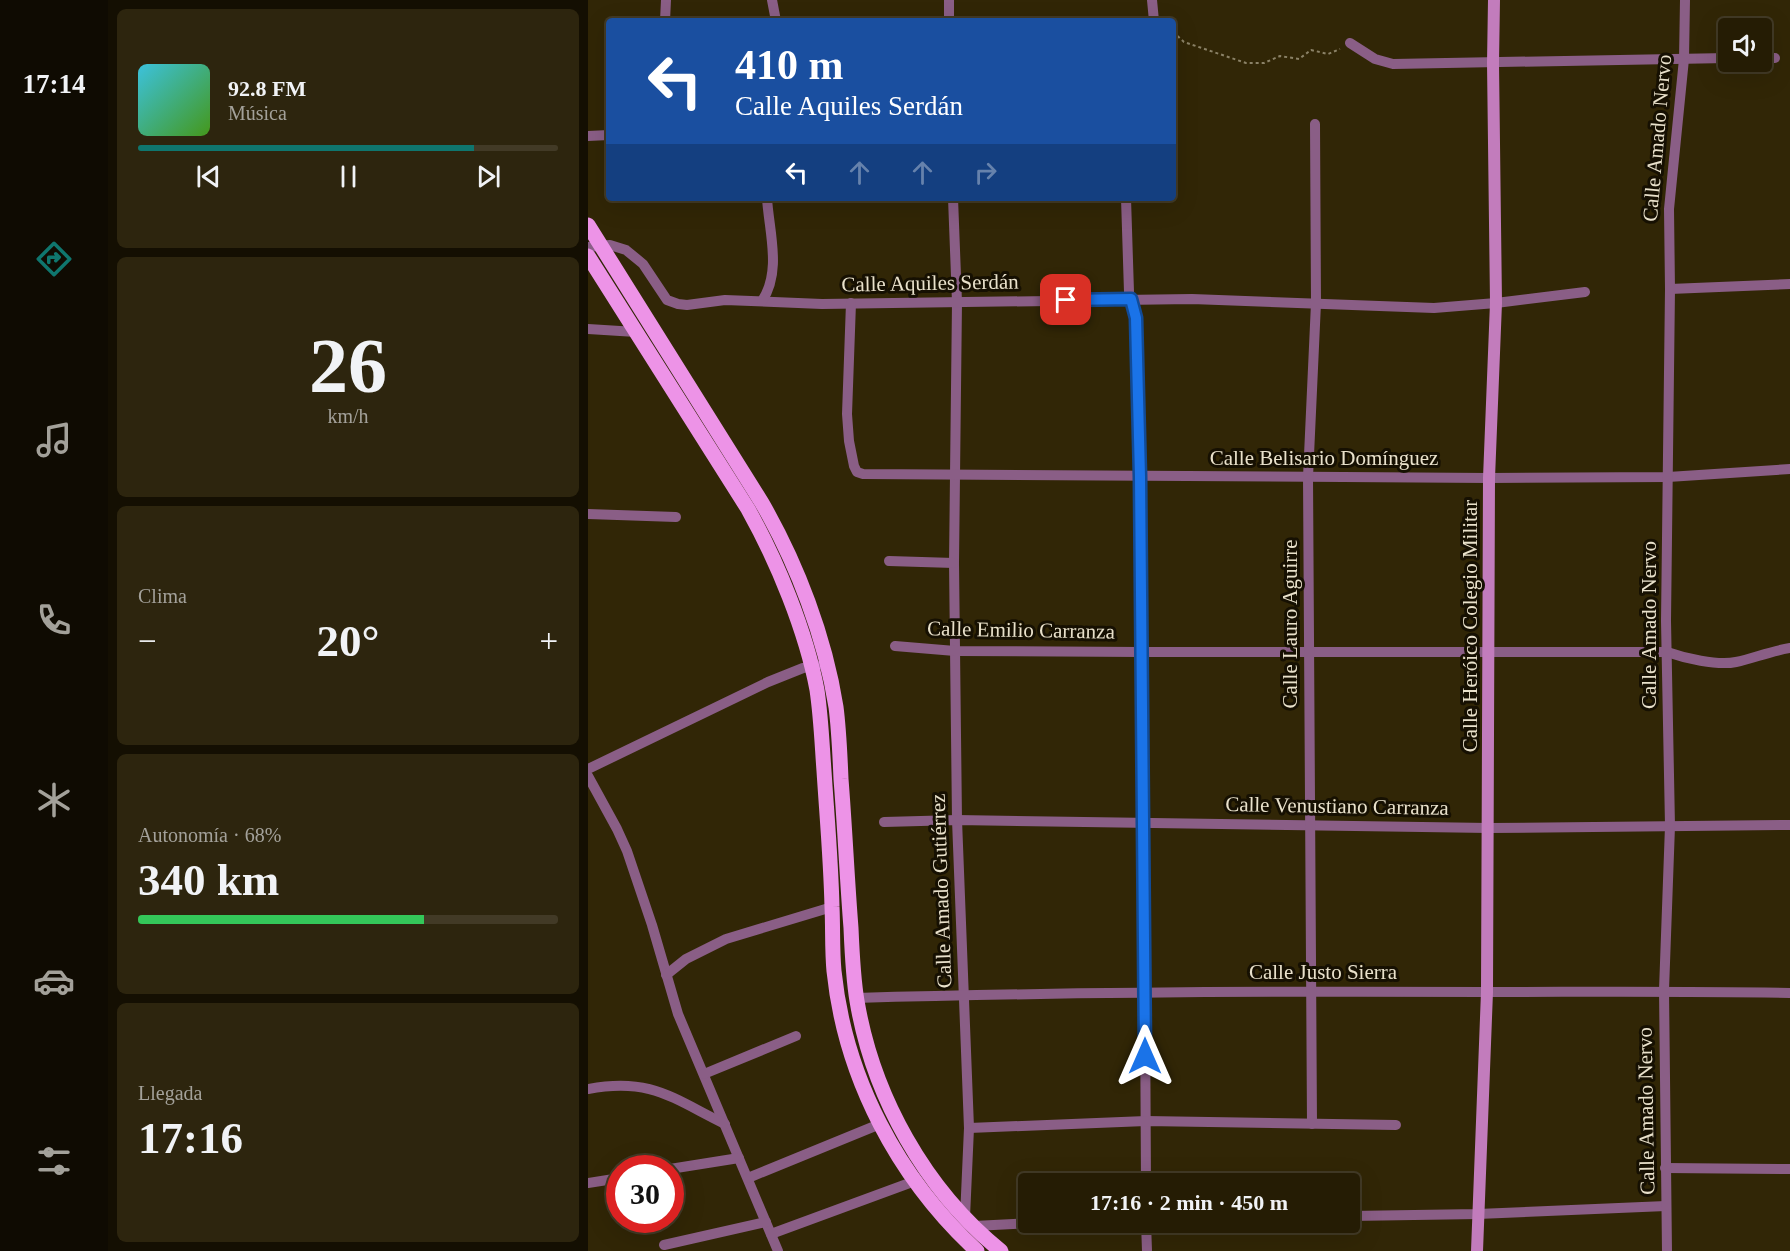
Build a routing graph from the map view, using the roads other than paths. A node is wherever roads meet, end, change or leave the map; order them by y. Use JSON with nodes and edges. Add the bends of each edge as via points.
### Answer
{"nodes":[{"id":1,"x":666,"y":0,"type":"edge"},
{"id":2,"x":772,"y":0,"type":"edge"},
{"id":3,"x":949,"y":0,"type":"edge"},
{"id":4,"x":1152,"y":0,"type":"edge"},
{"id":5,"x":1494,"y":0,"type":"edge"},
{"id":6,"x":1685,"y":0,"type":"edge"},
{"id":7,"x":665,"y":18,"type":"edge"},
{"id":8,"x":775,"y":18,"type":"edge"},
{"id":9,"x":949,"y":18,"type":"edge"},
{"id":10,"x":1154,"y":18,"type":"edge"},
{"id":11,"x":1350,"y":43,"type":"road end"},
{"id":12,"x":1718,"y":58,"type":"edge"},
{"id":13,"x":1684,"y":59,"type":"junction"},
{"id":14,"x":1492,"y":63,"type":"junction"},
{"id":15,"x":1315,"y":124,"type":"dead end"},
{"id":16,"x":606,"y":135,"type":"edge"},
{"id":17,"x":588,"y":136,"type":"edge"},
{"id":18,"x":767,"y":201,"type":"edge"},
{"id":19,"x":953,"y":201,"type":"edge"},
{"id":20,"x":1126,"y":201,"type":"edge"},
{"id":21,"x":588,"y":225,"type":"edge"},
{"id":22,"x":595,"y":247,"type":"edge"},
{"id":23,"x":588,"y":256,"type":"edge"},
{"id":24,"x":1790,"y":284,"type":"edge"},
{"id":25,"x":1670,"y":289,"type":"junction"},
{"id":26,"x":1585,"y":291,"type":"dead end"},
{"id":27,"x":1131,"y":299,"type":"junction"},
{"id":28,"x":762,"y":301,"type":"junction"},
{"id":29,"x":957,"y":302,"type":"junction"},
{"id":30,"x":851,"y":303,"type":"junction"},
{"id":31,"x":1316,"y":303,"type":"junction"},
{"id":32,"x":1496,"y":303,"type":"junction"},
{"id":33,"x":588,"y":329,"type":"edge"},
{"id":34,"x":636,"y":332,"type":"junction"},
{"id":35,"x":1790,"y":469,"type":"edge"},
{"id":36,"x":955,"y":476,"type":"junction"},
{"id":37,"x":1140,"y":477,"type":"junction"},
{"id":38,"x":1308,"y":477,"type":"junction"},
{"id":39,"x":1668,"y":477,"type":"junction"},
{"id":40,"x":1489,"y":478,"type":"junction"},
{"id":41,"x":588,"y":514,"type":"edge"},
{"id":42,"x":676,"y":517,"type":"dead end"},
{"id":43,"x":889,"y":561,"type":"dead end"},
{"id":44,"x":954,"y":563,"type":"junction"},
{"id":45,"x":895,"y":646,"type":"dead end"},
{"id":46,"x":1790,"y":648,"type":"edge"},
{"id":47,"x":955,"y":651,"type":"junction"},
{"id":48,"x":1489,"y":651,"type":"junction"},
{"id":49,"x":1141,"y":652,"type":"junction"},
{"id":50,"x":1667,"y":652,"type":"junction"},
{"id":51,"x":1310,"y":653,"type":"junction"},
{"id":52,"x":819,"y":666,"type":"junction"},
{"id":53,"x":588,"y":769,"type":"edge"},
{"id":54,"x":588,"y":776,"type":"edge"},
{"id":55,"x":957,"y":820,"type":"junction"},
{"id":56,"x":884,"y":822,"type":"dead end"},
{"id":57,"x":1144,"y":824,"type":"junction"},
{"id":58,"x":1311,"y":824,"type":"junction"},
{"id":59,"x":1790,"y":825,"type":"edge"},
{"id":60,"x":1670,"y":826,"type":"junction"},
{"id":61,"x":1489,"y":828,"type":"junction"},
{"id":62,"x":832,"y":907,"type":"junction"},
{"id":63,"x":666,"y":975,"type":"junction"},
{"id":64,"x":1311,"y":990,"type":"junction"},
{"id":65,"x":1664,"y":990,"type":"junction"},
{"id":66,"x":1145,"y":992,"type":"junction"},
{"id":67,"x":1487,"y":992,"type":"junction"},
{"id":68,"x":1790,"y":993,"type":"edge"},
{"id":69,"x":964,"y":994,"type":"junction"},
{"id":70,"x":856,"y":998,"type":"junction"},
{"id":71,"x":796,"y":1036,"type":"dead end"},
{"id":72,"x":705,"y":1074,"type":"junction"},
{"id":73,"x":588,"y":1089,"type":"edge"},
{"id":74,"x":1146,"y":1121,"type":"junction"},
{"id":75,"x":725,"y":1124,"type":"junction"},
{"id":76,"x":880,"y":1124,"type":"junction"},
{"id":77,"x":1312,"y":1124,"type":"junction"},
{"id":78,"x":1396,"y":1125,"type":"dead end"},
{"id":79,"x":969,"y":1128,"type":"junction"},
{"id":80,"x":739,"y":1158,"type":"junction"},
{"id":81,"x":684,"y":1167,"type":"edge"},
{"id":82,"x":1665,"y":1168,"type":"junction"},
{"id":83,"x":1790,"y":1169,"type":"edge"},
{"id":84,"x":1146,"y":1173,"type":"edge"},
{"id":85,"x":748,"y":1178,"type":"junction"},
{"id":86,"x":606,"y":1180,"type":"edge"},
{"id":87,"x":915,"y":1181,"type":"junction"},
{"id":88,"x":588,"y":1183,"type":"edge"},
{"id":89,"x":1666,"y":1206,"type":"junction"},
{"id":90,"x":1478,"y":1214,"type":"junction"},
{"id":91,"x":1360,"y":1216,"type":"edge"},
{"id":92,"x":766,"y":1222,"type":"junction"},
{"id":93,"x":970,"y":1222,"type":"junction"},
{"id":94,"x":1018,"y":1222,"type":"edge"},
{"id":95,"x":1146,"y":1233,"type":"edge"},
{"id":96,"x":771,"y":1234,"type":"junction"},
{"id":97,"x":664,"y":1245,"type":"dead end"},
{"id":98,"x":778,"y":1251,"type":"edge"},
{"id":99,"x":977,"y":1251,"type":"edge"},
{"id":100,"x":1001,"y":1251,"type":"edge"},
{"id":101,"x":1147,"y":1251,"type":"edge"},
{"id":102,"x":1478,"y":1251,"type":"edge"},
{"id":103,"x":1667,"y":1251,"type":"edge"}],
"edges":[{"from":1,"to":7,"type":"street"},
{"from":2,"to":8,"type":"street"},
{"from":3,"to":9,"type":"street"},
{"from":4,"to":10,"type":"street"},
{"from":5,"to":14,"type":"main road","name":"Calle Heróico Colegio Militar"},
{"from":6,"to":13,"type":"street","name":"Calle Amado Nervo"},
{"from":11,"to":14,"type":"street","via":[[1375,59],[1393,64]]},
{"from":12,"to":13,"type":"street"},
{"from":13,"to":14,"type":"street"},
{"from":13,"to":25,"type":"street","name":"Calle Amado Nervo","via":[[1669,209]]},
{"from":14,"to":32,"type":"main road","name":"Calle Heróico Colegio Militar"},
{"from":15,"to":31,"type":"street","name":"Calle Lauro Aguirre"},
{"from":16,"to":17,"type":"street"},
{"from":18,"to":28,"type":"street","via":[[773,270]]},
{"from":19,"to":29,"type":"street","name":"Calle Amado Gutiérrez"},
{"from":20,"to":27,"type":"street"},
{"from":21,"to":22,"type":"main road"},
{"from":22,"to":28,"type":"street","name":"Calle Aquiles Serdán","via":[[617,246],[633,254],[671,302],[687,305]]},
{"from":22,"to":52,"type":"main road","via":[[778,532],[800,582]]},
{"from":23,"to":34,"type":"main road"},
{"from":24,"to":25,"type":"street"},
{"from":25,"to":39,"type":"street","name":"Calle Amado Nervo"},
{"from":26,"to":32,"type":"street","name":"Calle Aquiles Serdán"},
{"from":27,"to":29,"type":"street","name":"Calle Aquiles Serdán"},
{"from":27,"to":31,"type":"street","name":"Calle Aquiles Serdán"},
{"from":27,"to":37,"type":"street","via":[[1137,330]]},
{"from":28,"to":30,"type":"street","name":"Calle Aquiles Serdán"},
{"from":29,"to":30,"type":"street","name":"Calle Aquiles Serdán"},
{"from":29,"to":36,"type":"street","name":"Calle Amado Gutiérrez"},
{"from":30,"to":36,"type":"street","name":"Calle Belisario Domínguez","via":[[847,414],[851,457],[857,472]]},
{"from":31,"to":32,"type":"street","name":"Calle Aquiles Serdán","via":[[1394,308]]},
{"from":31,"to":38,"type":"street","name":"Calle Lauro Aguirre"},
{"from":32,"to":40,"type":"main road","name":"Calle Heróico Colegio Militar"},
{"from":33,"to":34,"type":"street"},
{"from":34,"to":52,"type":"main road","via":[[766,543]]},
{"from":35,"to":39,"type":"street","name":"Calle Belisario Domínguez"},
{"from":36,"to":37,"type":"street","name":"Calle Belisario Domínguez"},
{"from":36,"to":44,"type":"street","name":"Calle Amado Gutiérrez"},
{"from":37,"to":38,"type":"street","name":"Calle Belisario Domínguez"},
{"from":37,"to":49,"type":"street"},
{"from":38,"to":40,"type":"street","name":"Calle Belisario Domínguez"},
{"from":38,"to":51,"type":"street","name":"Calle Lauro Aguirre"},
{"from":39,"to":40,"type":"street","name":"Calle Belisario Domínguez"},
{"from":39,"to":50,"type":"street","name":"Calle Amado Nervo"},
{"from":40,"to":48,"type":"main road","name":"Calle Heróico Colegio Militar"},
{"from":41,"to":42,"type":"street"},
{"from":43,"to":44,"type":"street"},
{"from":44,"to":47,"type":"street","name":"Calle Amado Gutiérrez"},
{"from":45,"to":47,"type":"street","name":"Calle Emilio Carranza"},
{"from":46,"to":50,"type":"street","name":"Calle Emilio Carranza","via":[[1733,663]]},
{"from":47,"to":49,"type":"street","name":"Calle Emilio Carranza"},
{"from":47,"to":55,"type":"street","name":"Calle Amado Gutiérrez"},
{"from":48,"to":50,"type":"street","name":"Calle Emilio Carranza"},
{"from":48,"to":51,"type":"street","name":"Calle Emilio Carranza"},
{"from":48,"to":61,"type":"main road","name":"Calle Heróico Colegio Militar"},
{"from":49,"to":51,"type":"street","name":"Calle Emilio Carranza"},
{"from":49,"to":57,"type":"street"},
{"from":50,"to":60,"type":"street","name":"Calle Amado Nervo"},
{"from":51,"to":58,"type":"street","name":"Calle Lauro Aguirre"},
{"from":52,"to":53,"type":"street","via":[[768,682]]},
{"from":52,"to":62,"type":"main road"},
{"from":52,"to":70,"type":"main road","via":[[836,707]]},
{"from":54,"to":63,"type":"street","via":[[627,851]]},
{"from":55,"to":56,"type":"street","name":"Calle Venustiano Carranza"},
{"from":55,"to":57,"type":"street","name":"Calle Venustiano Carranza"},
{"from":55,"to":69,"type":"street","name":"Calle Amado Gutiérrez"},
{"from":57,"to":58,"type":"street","name":"Calle Venustiano Carranza"},
{"from":57,"to":66,"type":"street"},
{"from":58,"to":61,"type":"street","name":"Calle Venustiano Carranza"},
{"from":58,"to":64,"type":"street","name":"Calle Lauro Aguirre"},
{"from":59,"to":60,"type":"street","name":"Calle Venustiano Carranza"},
{"from":60,"to":61,"type":"street","name":"Calle Venustiano Carranza"},
{"from":60,"to":65,"type":"street","name":"Calle Amado Nervo"},
{"from":61,"to":67,"type":"main road","name":"Calle Heróico Colegio Militar"},
{"from":62,"to":63,"type":"street","via":[[726,939],[686,959]]},
{"from":62,"to":76,"type":"main road","via":[[834,969],[844,1027]]},
{"from":63,"to":72,"type":"street","via":[[678,1014]]},
{"from":64,"to":66,"type":"street","name":"Calle Justo Sierra"},
{"from":64,"to":67,"type":"street","name":"Calle Justo Sierra"},
{"from":64,"to":77,"type":"street","name":"Calle Lauro Aguirre"},
{"from":65,"to":67,"type":"street","name":"Calle Justo Sierra"},
{"from":65,"to":68,"type":"street","name":"Calle Justo Sierra"},
{"from":65,"to":82,"type":"street","name":"Calle Amado Nervo"},
{"from":66,"to":69,"type":"street","name":"Calle Justo Sierra"},
{"from":66,"to":74,"type":"street"},
{"from":67,"to":90,"type":"main road","name":"Calle Heróico Colegio Militar"},
{"from":69,"to":70,"type":"street","name":"Calle Justo Sierra"},
{"from":69,"to":79,"type":"street","name":"Calle Amado Gutiérrez"},
{"from":70,"to":93,"type":"main road","via":[[871,1059],[907,1140],[928,1173]]},
{"from":71,"to":72,"type":"street"},
{"from":72,"to":75,"type":"street"},
{"from":73,"to":75,"type":"street","via":[[623,1085],[656,1089]]},
{"from":74,"to":77,"type":"street"},
{"from":74,"to":79,"type":"street"},
{"from":74,"to":84,"type":"street"},
{"from":75,"to":80,"type":"street"},
{"from":76,"to":85,"type":"street"},
{"from":76,"to":87,"type":"main road"},
{"from":77,"to":78,"type":"street"},
{"from":79,"to":93,"type":"street","name":"Calle Amado Gutiérrez"},
{"from":80,"to":81,"type":"street"},
{"from":80,"to":85,"type":"street"},
{"from":82,"to":83,"type":"street"},
{"from":82,"to":89,"type":"street","name":"Calle Amado Nervo"},
{"from":85,"to":92,"type":"street"},
{"from":86,"to":88,"type":"street"},
{"from":87,"to":96,"type":"street"},
{"from":87,"to":99,"type":"main road"},
{"from":89,"to":90,"type":"street"},
{"from":89,"to":103,"type":"street","name":"Calle Amado Nervo"},
{"from":90,"to":91,"type":"street"},
{"from":90,"to":102,"type":"main road","name":"Calle Heróico Colegio Militar"},
{"from":92,"to":96,"type":"street"},
{"from":92,"to":97,"type":"street"},
{"from":93,"to":94,"type":"street"},
{"from":93,"to":100,"type":"main road"},
{"from":95,"to":101,"type":"street"},
{"from":96,"to":98,"type":"street"}]}
